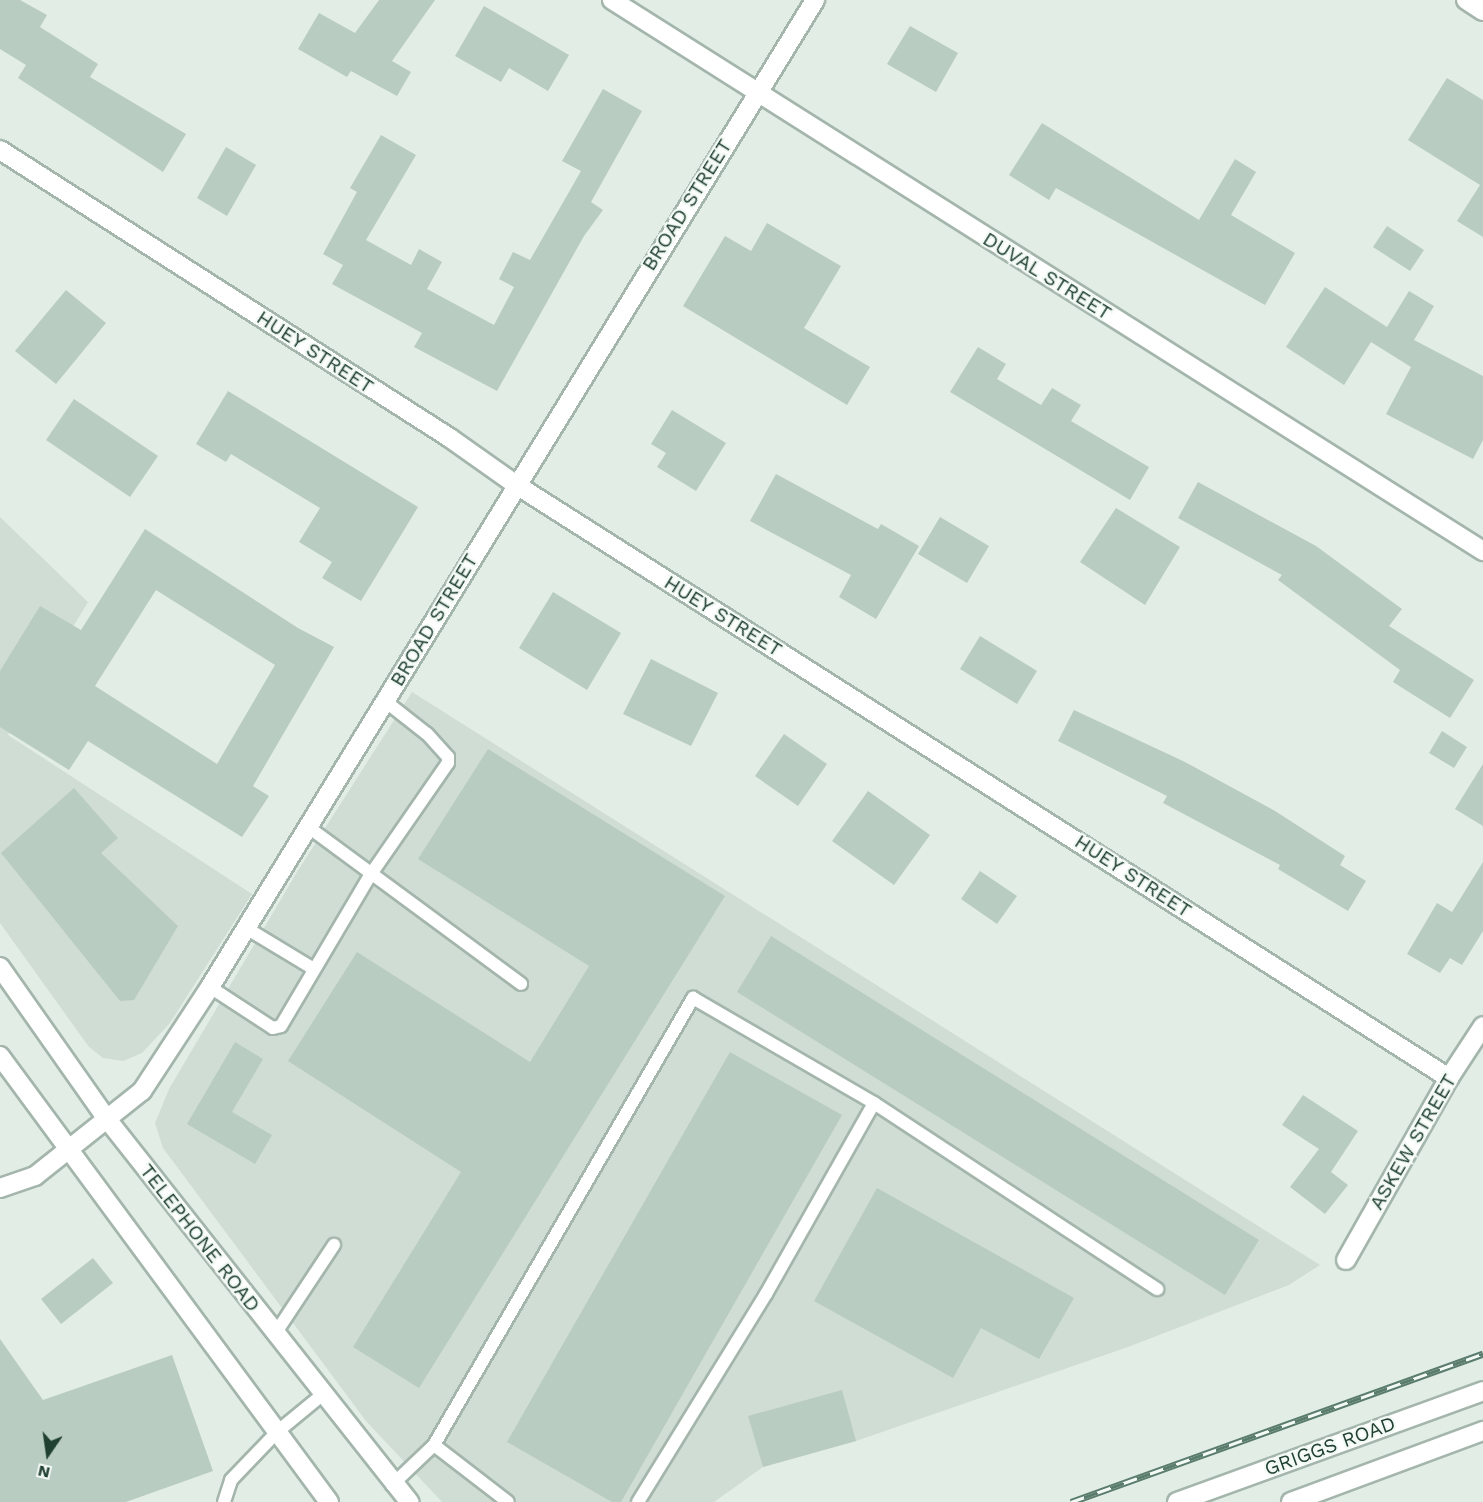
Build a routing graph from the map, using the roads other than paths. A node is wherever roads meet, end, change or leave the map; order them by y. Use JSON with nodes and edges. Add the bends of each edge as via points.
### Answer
{"nodes":[{"id":1,"x":612,"y":0,"type":"edge"},
{"id":2,"x":815,"y":0,"type":"edge"},
{"id":3,"x":1466,"y":0,"type":"edge"},
{"id":4,"x":1483,"y":11,"type":"edge"},
{"id":5,"x":757,"y":92,"type":"junction"},
{"id":6,"x":0,"y":150,"type":"edge"},
{"id":7,"x":515,"y":484,"type":"junction"},
{"id":8,"x":1483,"y":551,"type":"edge"},
{"id":9,"x":385,"y":701,"type":"junction"},
{"id":10,"x":307,"y":826,"type":"junction"},
{"id":11,"x":371,"y":874,"type":"junction"},
{"id":12,"x":246,"y":928,"type":"junction"},
{"id":13,"x":0,"y":967,"type":"edge"},
{"id":14,"x":314,"y":969,"type":"junction"},
{"id":15,"x":521,"y":984,"type":"dead end"},
{"id":16,"x":210,"y":987,"type":"junction"},
{"id":17,"x":1483,"y":1026,"type":"edge"},
{"id":18,"x":0,"y":1056,"type":"edge"},
{"id":19,"x":1449,"y":1077,"type":"junction"},
{"id":20,"x":874,"y":1102,"type":"junction"},
{"id":21,"x":107,"y":1119,"type":"junction"},
{"id":22,"x":68,"y":1149,"type":"junction"},
{"id":23,"x":0,"y":1188,"type":"edge"},
{"id":24,"x":334,"y":1245,"type":"dead end"},
{"id":25,"x":1346,"y":1260,"type":"dead end"},
{"id":26,"x":1157,"y":1289,"type":"dead end"},
{"id":27,"x":275,"y":1334,"type":"junction"},
{"id":28,"x":1483,"y":1391,"type":"edge"},
{"id":29,"x":322,"y":1395,"type":"junction"},
{"id":30,"x":1483,"y":1431,"type":"edge"},
{"id":31,"x":277,"y":1432,"type":"junction"},
{"id":32,"x":434,"y":1444,"type":"junction"},
{"id":33,"x":392,"y":1485,"type":"junction"},
{"id":34,"x":224,"y":1502,"type":"edge"},
{"id":35,"x":329,"y":1502,"type":"edge"},
{"id":36,"x":409,"y":1502,"type":"edge"},
{"id":37,"x":508,"y":1502,"type":"edge"},
{"id":38,"x":638,"y":1502,"type":"edge"},
{"id":39,"x":1177,"y":1502,"type":"edge"},
{"id":40,"x":1291,"y":1502,"type":"edge"}],
"edges":[{"from":1,"to":5,"type":"street","name":"DUVAL STREET"},
{"from":2,"to":5,"type":"street","name":"BROAD STREET"},
{"from":3,"to":4,"type":"street"},
{"from":5,"to":7,"type":"street","name":"BROAD STREET"},
{"from":5,"to":8,"type":"street","name":"DUVAL STREET"},
{"from":6,"to":7,"type":"street","name":"HUEY STREET","via":[[450,438]]},
{"from":7,"to":9,"type":"street","name":"BROAD STREET"},
{"from":7,"to":19,"type":"street","name":"HUEY STREET"},
{"from":9,"to":10,"type":"street","name":"BROAD STREET"},
{"from":9,"to":11,"type":"lane","via":[[427,734],[449,760]]},
{"from":10,"to":11,"type":"lane"},
{"from":10,"to":12,"type":"street","name":"BROAD STREET"},
{"from":11,"to":14,"type":"lane"},
{"from":11,"to":15,"type":"lane"},
{"from":12,"to":14,"type":"lane"},
{"from":12,"to":16,"type":"street","name":"BROAD STREET"},
{"from":13,"to":21,"type":"street","name":"TELEPHONE ROAD"},
{"from":14,"to":16,"type":"lane","via":[[278,1028]]},
{"from":16,"to":21,"type":"street","name":"BROAD STREET","via":[[142,1091]]},
{"from":17,"to":19,"type":"street","name":"ASKEW STREET"},
{"from":18,"to":22,"type":"street"},
{"from":19,"to":25,"type":"street","name":"ASKEW STREET"},
{"from":20,"to":26,"type":"lane"},
{"from":20,"to":32,"type":"lane","via":[[693,998]]},
{"from":20,"to":38,"type":"lane","via":[[766,1294]]},
{"from":21,"to":22,"type":"street","name":"BROAD STREET"},
{"from":21,"to":27,"type":"street","name":"TELEPHONE ROAD"},
{"from":22,"to":23,"type":"street","name":"BROAD STREET","via":[[35,1176]]},
{"from":22,"to":31,"type":"street"},
{"from":24,"to":27,"type":"lane"},
{"from":27,"to":29,"type":"street","name":"TELEPHONE ROAD"},
{"from":28,"to":39,"type":"street","name":"GRIGGS ROAD"},
{"from":29,"to":31,"type":"lane"},
{"from":29,"to":33,"type":"street","name":"TELEPHONE ROAD"},
{"from":30,"to":40,"type":"street","name":"GRIGGS ROAD"},
{"from":31,"to":34,"type":"lane","via":[[231,1480]]},
{"from":31,"to":35,"type":"street"},
{"from":32,"to":33,"type":"lane"},
{"from":32,"to":37,"type":"lane"},
{"from":33,"to":36,"type":"street","name":"TELEPHONE ROAD"}]}
